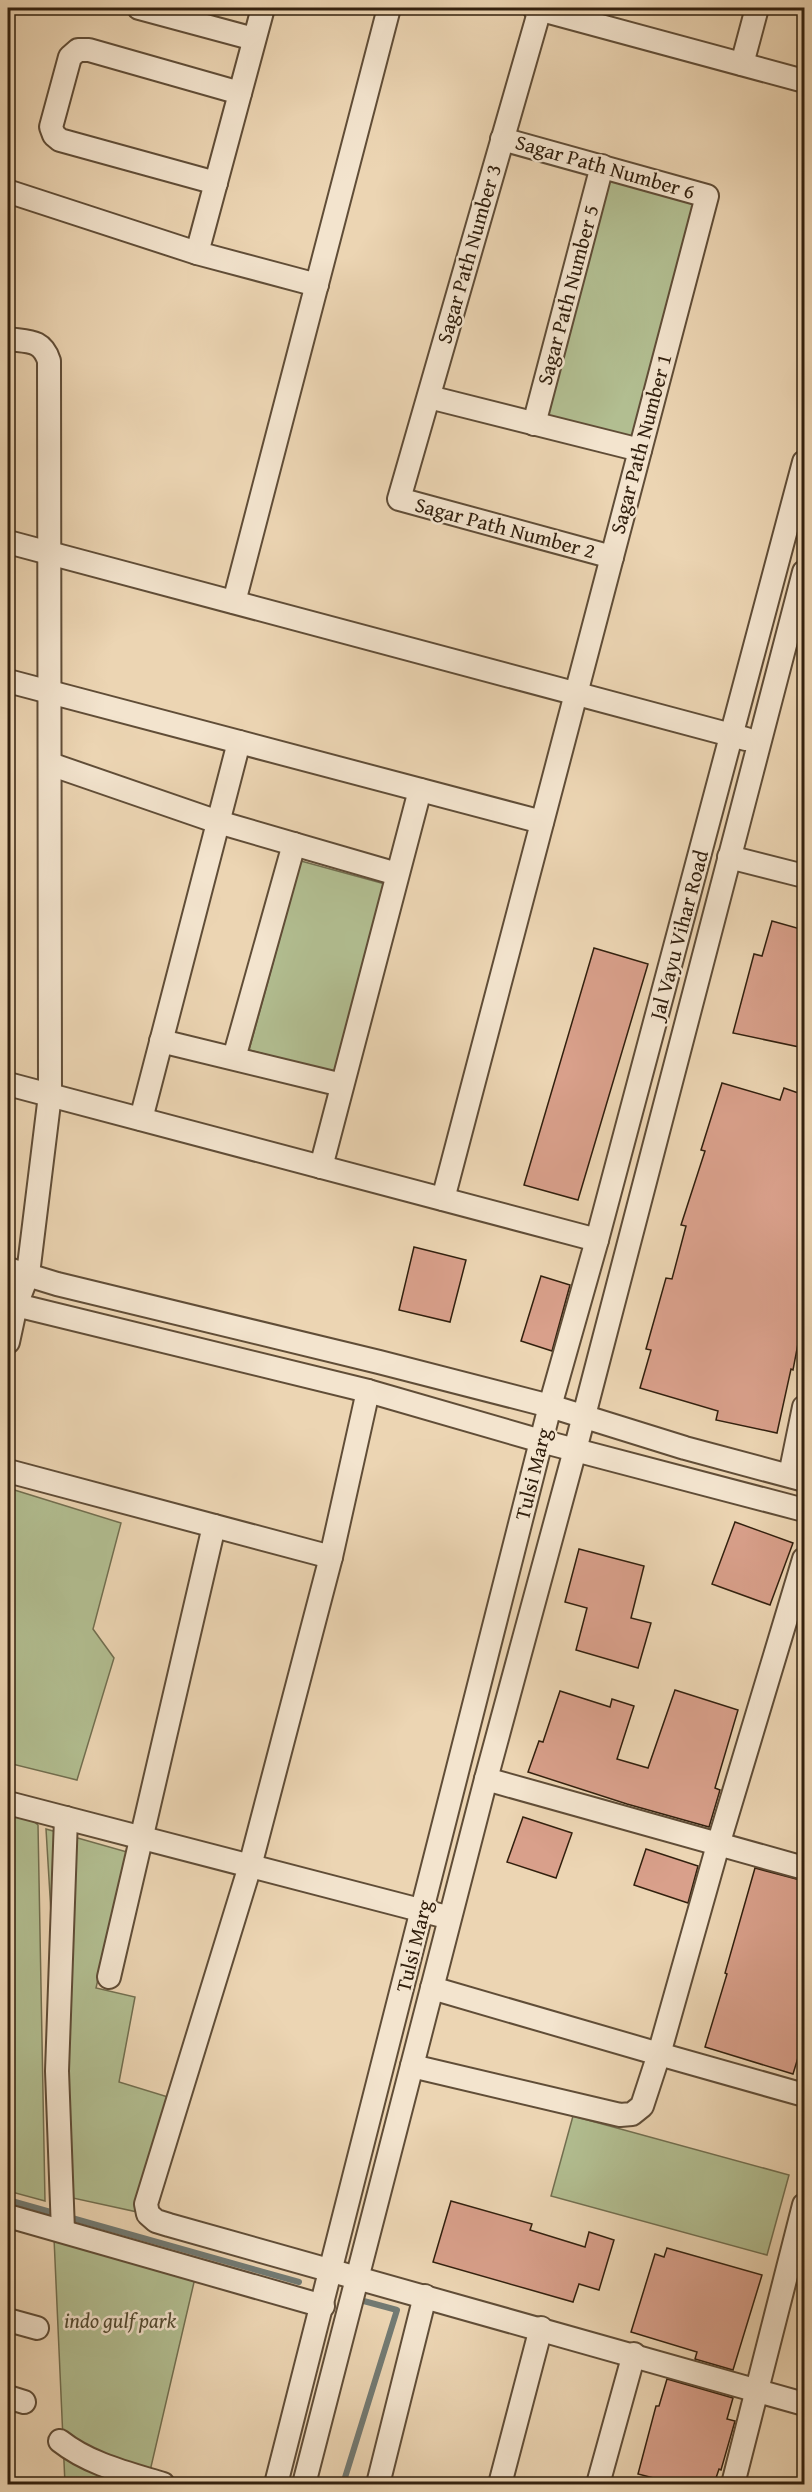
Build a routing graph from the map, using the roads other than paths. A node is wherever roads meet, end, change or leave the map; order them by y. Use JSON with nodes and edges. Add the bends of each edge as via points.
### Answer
{"nodes":[{"id":1,"x":139,"y":8,"type":"edge"},
{"id":2,"x":263,"y":8,"type":"edge"},
{"id":3,"x":389,"y":8,"type":"edge"},
{"id":4,"x":537,"y":8,"type":"edge"},
{"id":5,"x":757,"y":8,"type":"edge"},
{"id":6,"x":254,"y":39,"type":"junction"},
{"id":7,"x":742,"y":64,"type":"junction"},
{"id":8,"x":804,"y":81,"type":"edge"},
{"id":9,"x":240,"y":93,"type":"junction"},
{"id":10,"x":502,"y":139,"type":"junction"},
{"id":11,"x":602,"y":166,"type":"junction"},
{"id":12,"x":216,"y":183,"type":"junction"},
{"id":13,"x":10,"y":192,"type":"dead end"},
{"id":14,"x":707,"y":196,"type":"joint"},
{"id":15,"x":197,"y":253,"type":"junction"},
{"id":16,"x":317,"y":285,"type":"junction"},
{"id":17,"x":8,"y":339,"type":"edge"},
{"id":18,"x":429,"y":397,"type":"junction"},
{"id":19,"x":534,"y":424,"type":"junction"},
{"id":20,"x":640,"y":450,"type":"junction"},
{"id":21,"x":804,"y":462,"type":"edge"},
{"id":22,"x":399,"y":499,"type":"joint"},
{"id":23,"x":8,"y":542,"type":"edge"},
{"id":24,"x":49,"y":554,"type":"junction"},
{"id":25,"x":612,"y":557,"type":"junction"},
{"id":26,"x":804,"y":572,"type":"edge"},
{"id":27,"x":234,"y":602,"type":"junction"},
{"id":28,"x":8,"y":681,"type":"edge"},
{"id":29,"x":50,"y":692,"type":"junction"},
{"id":30,"x":576,"y":693,"type":"junction"},
{"id":31,"x":732,"y":735,"type":"junction"},
{"id":32,"x":239,"y":742,"type":"junction"},
{"id":33,"x":759,"y":742,"type":"junction"},
{"id":34,"x":50,"y":764,"type":"junction"},
{"id":35,"x":420,"y":790,"type":"junction"},
{"id":36,"x":218,"y":822,"type":"junction"},
{"id":37,"x":542,"y":822,"type":"junction"},
{"id":38,"x":294,"y":844,"type":"junction"},
{"id":39,"x":729,"y":857,"type":"junction"},
{"id":40,"x":397,"y":874,"type":"junction"},
{"id":41,"x":804,"y":876,"type":"edge"},
{"id":42,"x":161,"y":1041,"type":"junction"},
{"id":43,"x":234,"y":1058,"type":"junction"},
{"id":44,"x":8,"y":1084,"type":"edge"},
{"id":45,"x":342,"y":1086,"type":"junction"},
{"id":46,"x":50,"y":1095,"type":"junction"},
{"id":47,"x":141,"y":1119,"type":"junction"},
{"id":48,"x":321,"y":1167,"type":"junction"},
{"id":49,"x":442,"y":1199,"type":"junction"},
{"id":50,"x":597,"y":1240,"type":"junction"},
{"id":51,"x":18,"y":1272,"type":"edge"},
{"id":52,"x":12,"y":1304,"type":"edge"},
{"id":53,"x":8,"y":1342,"type":"edge"},
{"id":54,"x":368,"y":1391,"type":"junction"},
{"id":55,"x":550,"y":1407,"type":"junction"},
{"id":56,"x":804,"y":1407,"type":"edge"},
{"id":57,"x":584,"y":1416,"type":"junction"},
{"id":58,"x":541,"y":1441,"type":"junction"},
{"id":59,"x":685,"y":1448,"type":"junction"},
{"id":60,"x":575,"y":1450,"type":"junction"},
{"id":61,"x":8,"y":1471,"type":"edge"},
{"id":62,"x":676,"y":1476,"type":"junction"},
{"id":63,"x":797,"y":1478,"type":"edge"},
{"id":64,"x":804,"y":1510,"type":"edge"},
{"id":65,"x":214,"y":1526,"type":"junction"},
{"id":66,"x":331,"y":1557,"type":"junction"},
{"id":67,"x":804,"y":1559,"type":"edge"},
{"id":68,"x":486,"y":1779,"type":"junction"},
{"id":69,"x":8,"y":1803,"type":"edge"},
{"id":70,"x":66,"y":1818,"type":"junction"},
{"id":71,"x":142,"y":1838,"type":"junction"},
{"id":72,"x":718,"y":1845,"type":"junction"},
{"id":73,"x":250,"y":1866,"type":"junction"},
{"id":74,"x":804,"y":1868,"type":"edge"},
{"id":75,"x":423,"y":1912,"type":"junction"},
{"id":76,"x":450,"y":1918,"type":"junction"},
{"id":77,"x":109,"y":1977,"type":"dead end"},
{"id":78,"x":432,"y":1988,"type":"junction"},
{"id":79,"x":659,"y":2054,"type":"junction"},
{"id":80,"x":412,"y":2066,"type":"junction"},
{"id":81,"x":804,"y":2095,"type":"edge"},
{"id":82,"x":804,"y":2205,"type":"edge"},
{"id":83,"x":8,"y":2216,"type":"edge"},
{"id":84,"x":62,"y":2231,"type":"junction"},
{"id":85,"x":331,"y":2270,"type":"junction"},
{"id":86,"x":357,"y":2277,"type":"junction"},
{"id":87,"x":425,"y":2296,"type":"junction"},
{"id":88,"x":323,"y":2306,"type":"junction"},
{"id":89,"x":8,"y":2320,"type":"edge"},
{"id":90,"x":37,"y":2328,"type":"dead end"},
{"id":91,"x":541,"y":2328,"type":"junction"},
{"id":92,"x":634,"y":2354,"type":"junction"},
{"id":93,"x":757,"y":2390,"type":"junction"},
{"id":94,"x":804,"y":2404,"type":"edge"},
{"id":95,"x":60,"y":2441,"type":"dead end"},
{"id":96,"x":308,"y":2483,"type":"edge"},
{"id":97,"x":163,"y":2484,"type":"edge"},
{"id":98,"x":276,"y":2484,"type":"edge"},
{"id":99,"x":378,"y":2484,"type":"edge"},
{"id":100,"x":500,"y":2484,"type":"edge"},
{"id":101,"x":598,"y":2484,"type":"edge"},
{"id":102,"x":733,"y":2484,"type":"edge"}],
"edges":[{"from":1,"to":6,"type":"street"},
{"from":2,"to":6,"type":"street"},
{"from":3,"to":16,"type":"street"},
{"from":4,"to":7,"type":"street"},
{"from":4,"to":10,"type":"street","name":"Sagar Path Number 3"},
{"from":5,"to":7,"type":"street"},
{"from":6,"to":9,"type":"street"},
{"from":7,"to":8,"type":"street"},
{"from":9,"to":12,"type":"street"},
{"from":9,"to":12,"type":"street","via":[[78,50],[70,57],[51,127],[60,140]]},
{"from":10,"to":11,"type":"street","name":"Sagar Path Number 6"},
{"from":10,"to":18,"type":"street","name":"Sagar Path Number 3"},
{"from":11,"to":14,"type":"street","name":"Sagar Path Number 6"},
{"from":11,"to":19,"type":"street","name":"Sagar Path Number 5"},
{"from":12,"to":15,"type":"street"},
{"from":13,"to":15,"type":"street"},
{"from":14,"to":20,"type":"street","name":"Sagar Path Number 1"},
{"from":15,"to":16,"type":"street"},
{"from":16,"to":27,"type":"street"},
{"from":17,"to":24,"type":"street","via":[[37,343],[46,350],[49,361]]},
{"from":18,"to":19,"type":"street"},
{"from":18,"to":22,"type":"street","name":"Sagar Path Number 3"},
{"from":19,"to":20,"type":"street"},
{"from":20,"to":25,"type":"street","name":"Sagar Path Number 1"},
{"from":21,"to":31,"type":"street","name":"Jal Vayu Vihar Road"},
{"from":22,"to":25,"type":"street","name":"Sagar Path Number 2"},
{"from":23,"to":24,"type":"street"},
{"from":24,"to":27,"type":"street"},
{"from":24,"to":29,"type":"street"},
{"from":25,"to":30,"type":"street","name":"Sagar Path Number 1"},
{"from":26,"to":33,"type":"street","name":"Jal Vayu Vihar Road"},
{"from":27,"to":30,"type":"street"},
{"from":28,"to":29,"type":"street"},
{"from":29,"to":32,"type":"street"},
{"from":29,"to":34,"type":"street"},
{"from":30,"to":31,"type":"street"},
{"from":30,"to":37,"type":"street","name":"Sagar Path Number 1"},
{"from":31,"to":33,"type":"street"},
{"from":31,"to":50,"type":"street","name":"Jal Vayu Vihar Road"},
{"from":32,"to":35,"type":"street"},
{"from":32,"to":36,"type":"street"},
{"from":33,"to":39,"type":"street","name":"Jal Vayu Vihar Road"},
{"from":34,"to":36,"type":"street"},
{"from":34,"to":46,"type":"street"},
{"from":35,"to":37,"type":"street"},
{"from":35,"to":40,"type":"street"},
{"from":36,"to":38,"type":"street"},
{"from":36,"to":42,"type":"street"},
{"from":37,"to":49,"type":"street","name":"Sagar Path Number 1"},
{"from":38,"to":40,"type":"street"},
{"from":38,"to":43,"type":"street"},
{"from":39,"to":41,"type":"street"},
{"from":39,"to":57,"type":"street","name":"Jal Vayu Vihar Road"},
{"from":40,"to":45,"type":"street"},
{"from":42,"to":43,"type":"street"},
{"from":42,"to":47,"type":"street"},
{"from":43,"to":45,"type":"street"},
{"from":44,"to":46,"type":"street"},
{"from":45,"to":48,"type":"street"},
{"from":46,"to":47,"type":"street"},
{"from":46,"to":51,"type":"street"},
{"from":47,"to":48,"type":"street"},
{"from":48,"to":49,"type":"street"},
{"from":49,"to":50,"type":"street"},
{"from":50,"to":55,"type":"street","name":"Jal Vayu Vihar Road"},
{"from":51,"to":52,"type":"street"},
{"from":51,"to":55,"type":"street"},
{"from":52,"to":53,"type":"street"},
{"from":52,"to":54,"type":"street"},
{"from":54,"to":58,"type":"street"},
{"from":54,"to":66,"type":"street"},
{"from":55,"to":57,"type":"street"},
{"from":55,"to":58,"type":"street","name":"Tulsi Marg"},
{"from":56,"to":63,"type":"street"},
{"from":57,"to":59,"type":"street"},
{"from":57,"to":60,"type":"street","name":"Tulsi Marg"},
{"from":58,"to":60,"type":"street"},
{"from":58,"to":75,"type":"street","name":"Tulsi Marg"},
{"from":59,"to":62,"type":"street"},
{"from":59,"to":63,"type":"street"},
{"from":60,"to":62,"type":"street"},
{"from":60,"to":68,"type":"street","name":"Tulsi Marg"},
{"from":61,"to":65,"type":"street"},
{"from":62,"to":64,"type":"street"},
{"from":65,"to":66,"type":"street"},
{"from":65,"to":71,"type":"street"},
{"from":66,"to":73,"type":"street"},
{"from":67,"to":72,"type":"street"},
{"from":68,"to":72,"type":"street"},
{"from":68,"to":76,"type":"street","name":"Tulsi Marg"},
{"from":69,"to":70,"type":"street"},
{"from":70,"to":71,"type":"street"},
{"from":70,"to":84,"type":"street","via":[[57,2071]]},
{"from":71,"to":73,"type":"street"},
{"from":71,"to":77,"type":"street"},
{"from":72,"to":74,"type":"street"},
{"from":72,"to":79,"type":"street"},
{"from":73,"to":75,"type":"street"},
{"from":73,"to":85,"type":"street","via":[[146,2204],[148,2214],[169,2225]]},
{"from":75,"to":76,"type":"street"},
{"from":75,"to":85,"type":"street","name":"Tulsi Marg"},
{"from":76,"to":78,"type":"street","name":"Tulsi Marg"},
{"from":78,"to":79,"type":"street"},
{"from":78,"to":80,"type":"street","name":"Tulsi Marg"},
{"from":79,"to":80,"type":"street","via":[[642,2106],[632,2114],[620,2115]]},
{"from":79,"to":81,"type":"street"},
{"from":80,"to":86,"type":"street","name":"Tulsi Marg"},
{"from":82,"to":93,"type":"street"},
{"from":83,"to":84,"type":"street"},
{"from":84,"to":88,"type":"street"},
{"from":85,"to":86,"type":"street"},
{"from":85,"to":88,"type":"street","name":"Tulsi Marg"},
{"from":86,"to":87,"type":"street"},
{"from":86,"to":96,"type":"street","name":"Tulsi Marg"},
{"from":87,"to":91,"type":"street"},
{"from":87,"to":99,"type":"street"},
{"from":88,"to":98,"type":"street","name":"Tulsi Marg"},
{"from":89,"to":90,"type":"street"},
{"from":91,"to":92,"type":"street"},
{"from":91,"to":100,"type":"street"},
{"from":92,"to":93,"type":"street"},
{"from":92,"to":101,"type":"street"},
{"from":93,"to":94,"type":"street"},
{"from":93,"to":102,"type":"street"},
{"from":95,"to":97,"type":"street","via":[[74,2452],[113,2469]]}]}
